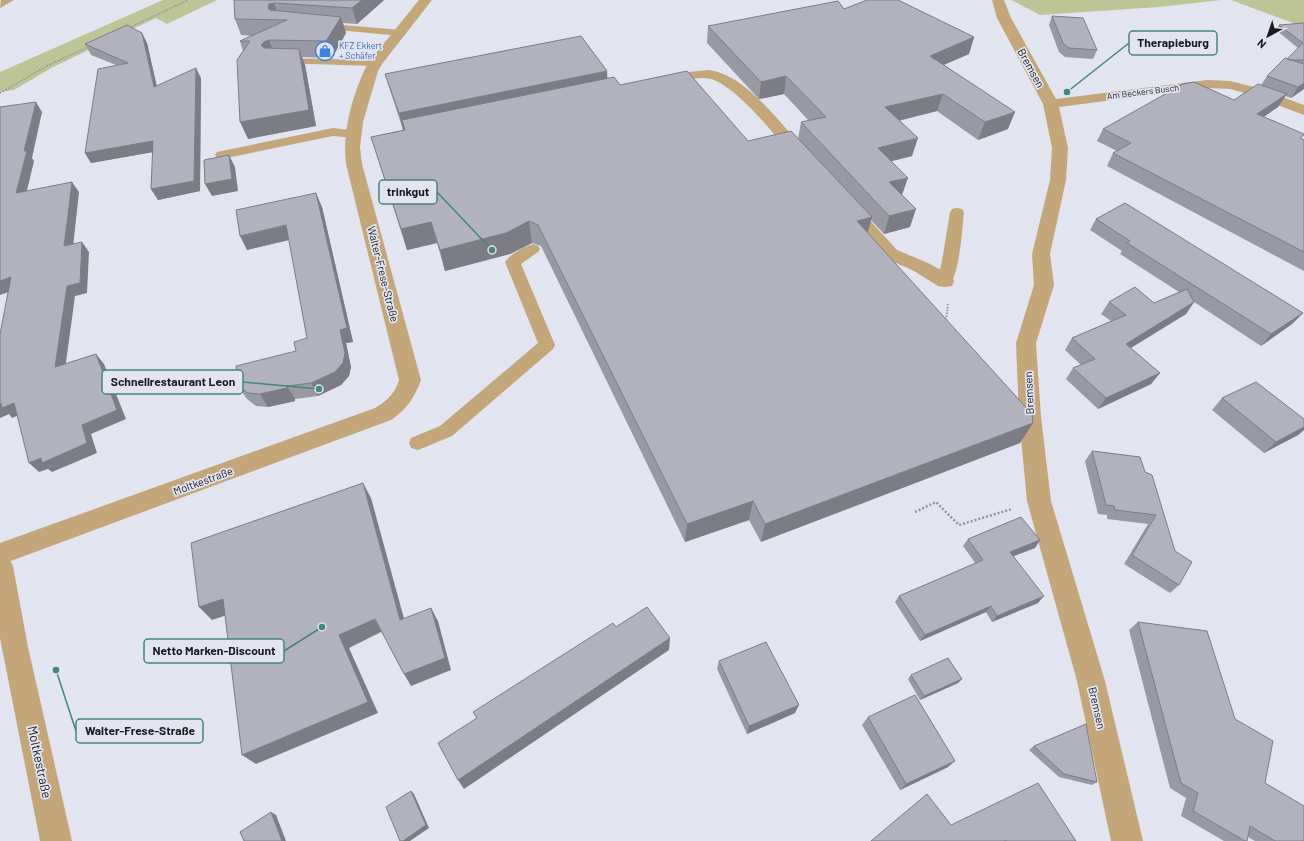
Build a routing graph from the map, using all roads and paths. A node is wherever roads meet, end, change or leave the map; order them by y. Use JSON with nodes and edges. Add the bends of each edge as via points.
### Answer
{"nodes":[{"id":1,"x":9,"y":0,"type":"edge"},
{"id":2,"x":188,"y":0,"type":"edge"},
{"id":3,"x":426,"y":0,"type":"edge"},
{"id":4,"x":998,"y":0,"type":"edge"},
{"id":5,"x":0,"y":5,"type":"edge"},
{"id":6,"x":310,"y":25,"type":"edge"},
{"id":7,"x":125,"y":29,"type":"edge"},
{"id":8,"x":401,"y":33,"type":"junction"},
{"id":9,"x":91,"y":46,"type":"edge"},
{"id":10,"x":275,"y":61,"type":"edge"},
{"id":11,"x":375,"y":63,"type":"junction"},
{"id":12,"x":649,"y":85,"type":"edge"},
{"id":13,"x":0,"y":93,"type":"edge"},
{"id":14,"x":1051,"y":104,"type":"junction"},
{"id":15,"x":1304,"y":110,"type":"edge"},
{"id":16,"x":358,"y":142,"type":"junction"},
{"id":17,"x":222,"y":155,"type":"edge"},
{"id":18,"x":812,"y":168,"type":"edge"},
{"id":19,"x":838,"y":196,"type":"edge"},
{"id":20,"x":957,"y":212,"type":"dead end"},
{"id":21,"x":533,"y":249,"type":"edge"},
{"id":22,"x":946,"y":282,"type":"junction"},
{"id":23,"x":946,"y":320,"type":"junction"},
{"id":24,"x":940,"y":322,"type":"edge"},
{"id":25,"x":951,"y":326,"type":"edge"},
{"id":26,"x":401,"y":399,"type":"joint"},
{"id":27,"x":418,"y":443,"type":"dead end"},
{"id":28,"x":1039,"y":501,"type":"junction"},
{"id":29,"x":915,"y":512,"type":"dead end"},
{"id":30,"x":0,"y":554,"type":"edge"},
{"id":31,"x":0,"y":566,"type":"edge"},
{"id":32,"x":4,"y":614,"type":"edge"},
{"id":33,"x":56,"y":841,"type":"edge"},
{"id":34,"x":1127,"y":841,"type":"edge"}],
"edges":[{"from":1,"to":5,"type":"lane"},
{"from":2,"to":7,"type":"path"},
{"from":3,"to":8,"type":"street","name":"Walter-Frese-Straße"},
{"from":4,"to":14,"type":"street","name":"Bremsen","via":[[1004,18]]},
{"from":6,"to":8,"type":"lane"},
{"from":8,"to":11,"type":"street","name":"Walter-Frese-Straße"},
{"from":9,"to":13,"type":"path","via":[[49,65]]},
{"from":10,"to":11,"type":"lane"},
{"from":11,"to":16,"type":"street","name":"Walter-Frese-Straße","via":[[355,122]]},
{"from":12,"to":18,"type":"street","via":[[702,75],[715,76],[730,83],[743,92]]},
{"from":14,"to":15,"type":"street","name":"Am Beckers Busch","via":[[1207,84],[1230,85]]},
{"from":14,"to":28,"type":"street","name":"Bremsen","via":[[1060,148],[1058,180],[1041,254],[1044,285],[1026,343],[1030,417]]},
{"from":16,"to":17,"type":"lane","via":[[332,132]]},
{"from":16,"to":26,"type":"street","name":"Walter-Frese-Straße","via":[[354,164],[410,380],[408,389]]},
{"from":19,"to":22,"type":"street","via":[[891,254],[921,266]]},
{"from":20,"to":22,"type":"lane"},
{"from":21,"to":27,"type":"lane","via":[[513,262],[547,345],[446,430]]},
{"from":22,"to":23,"type":"path"},
{"from":23,"to":24,"type":"path"},
{"from":23,"to":25,"type":"path"},
{"from":26,"to":30,"type":"street","name":"Moltkestraße","via":[[383,414]]},
{"from":28,"to":29,"type":"path","via":[[959,525],[936,502]]},
{"from":28,"to":34,"type":"street","name":"Bremsen","via":[[1091,681]]},
{"from":31,"to":32,"type":"street","name":"Moltkestraße"},
{"from":32,"to":33,"type":"street","name":"Moltkestraße"}]}
